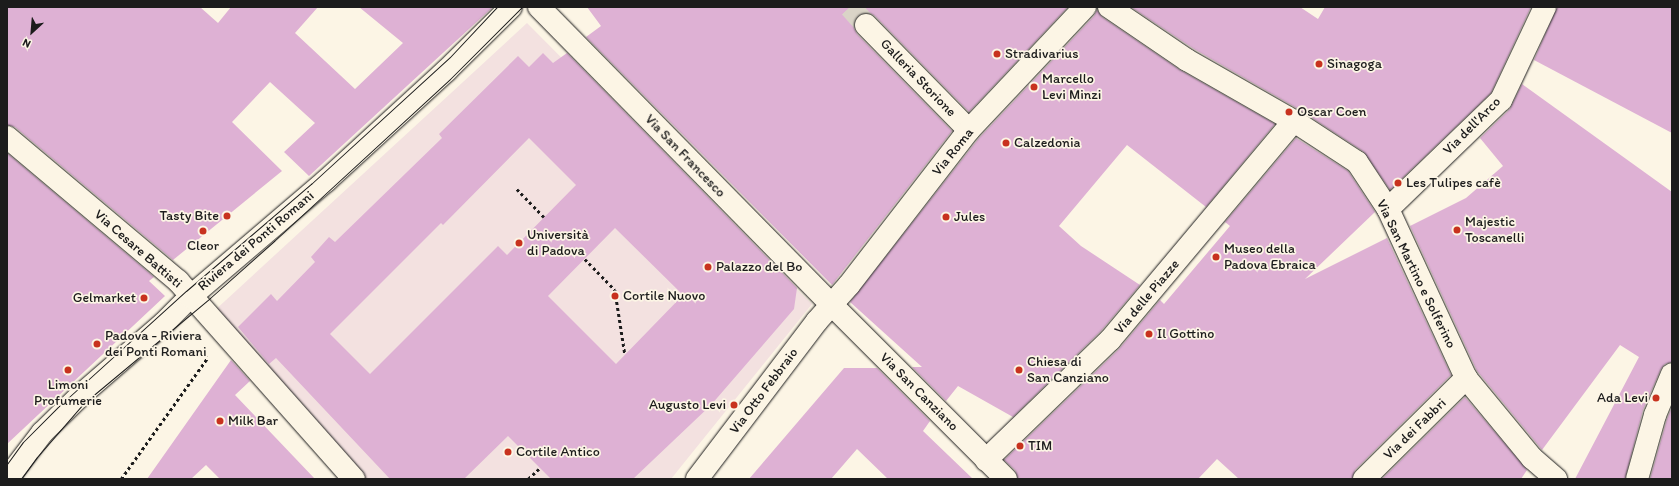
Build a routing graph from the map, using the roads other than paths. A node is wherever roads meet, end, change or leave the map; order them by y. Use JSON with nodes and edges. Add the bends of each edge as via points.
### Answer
{"nodes":[{"id":1,"x":511,"y":7,"type":"edge"},
{"id":2,"x":539,"y":7,"type":"edge"},
{"id":3,"x":1085,"y":7,"type":"edge"},
{"id":4,"x":1545,"y":7,"type":"edge"},
{"id":5,"x":1110,"y":8,"type":"edge"},
{"id":6,"x":866,"y":25,"type":"tunnel mouth"},
{"id":7,"x":1294,"y":121,"type":"junction"},
{"id":8,"x":969,"y":130,"type":"junction"},
{"id":9,"x":7,"y":137,"type":"edge"},
{"id":10,"x":1388,"y":209,"type":"junction"},
{"id":11,"x":190,"y":297,"type":"junction"},
{"id":12,"x":832,"y":305,"type":"junction"},
{"id":13,"x":1672,"y":374,"type":"edge"},
{"id":14,"x":1466,"y":378,"type":"junction"},
{"id":15,"x":986,"y":460,"type":"junction"},
{"id":16,"x":7,"y":479,"type":"edge"},
{"id":17,"x":354,"y":479,"type":"edge"},
{"id":18,"x":697,"y":479,"type":"edge"},
{"id":19,"x":1006,"y":479,"type":"edge"},
{"id":20,"x":1364,"y":479,"type":"edge"},
{"id":21,"x":1556,"y":479,"type":"edge"},
{"id":22,"x":1636,"y":479,"type":"edge"}],
"edges":[{"from":1,"to":11,"type":"street","name":"Riviera dei Ponti Romani","via":[[446,71],[326,181]]},
{"from":2,"to":12,"type":"street","name":"Via San Francesco"},
{"from":3,"to":8,"type":"street","name":"Via Roma"},
{"from":4,"to":10,"type":"street","name":"Via dell'Arco","via":[[1500,100]]},
{"from":5,"to":7,"type":"street","name":"Via San Martino e Solferino","via":[[1187,60]]},
{"from":6,"to":8,"type":"street","name":"Galleria Storione"},
{"from":7,"to":10,"type":"street","name":"Via San Martino e Solferino","via":[[1357,162]]},
{"from":7,"to":15,"type":"street","name":"Via delle Piazze","via":[[1110,340]]},
{"from":8,"to":12,"type":"street","name":"Via Roma"},
{"from":9,"to":11,"type":"street","name":"Via Cesare Battisti","via":[[178,281]]},
{"from":10,"to":14,"type":"street","name":"Via San Martino e Solferino"},
{"from":11,"to":16,"type":"street","name":"Riviera dei Ponti Romani","via":[[42,433]]},
{"from":11,"to":17,"type":"street","name":"Via Cesare Battisti"},
{"from":12,"to":15,"type":"street","name":"Via San Canziano"},
{"from":12,"to":18,"type":"street","name":"Via Otto Febbraio","via":[[817,321]]},
{"from":13,"to":22,"type":"street","via":[[1655,415]]},
{"from":14,"to":20,"type":"street","name":"Via dei Fabbri"},
{"from":14,"to":21,"type":"street","name":"Via San Martino e Solferino","via":[[1532,458]]},
{"from":15,"to":19,"type":"street","name":"Via San Canziano"}]}
